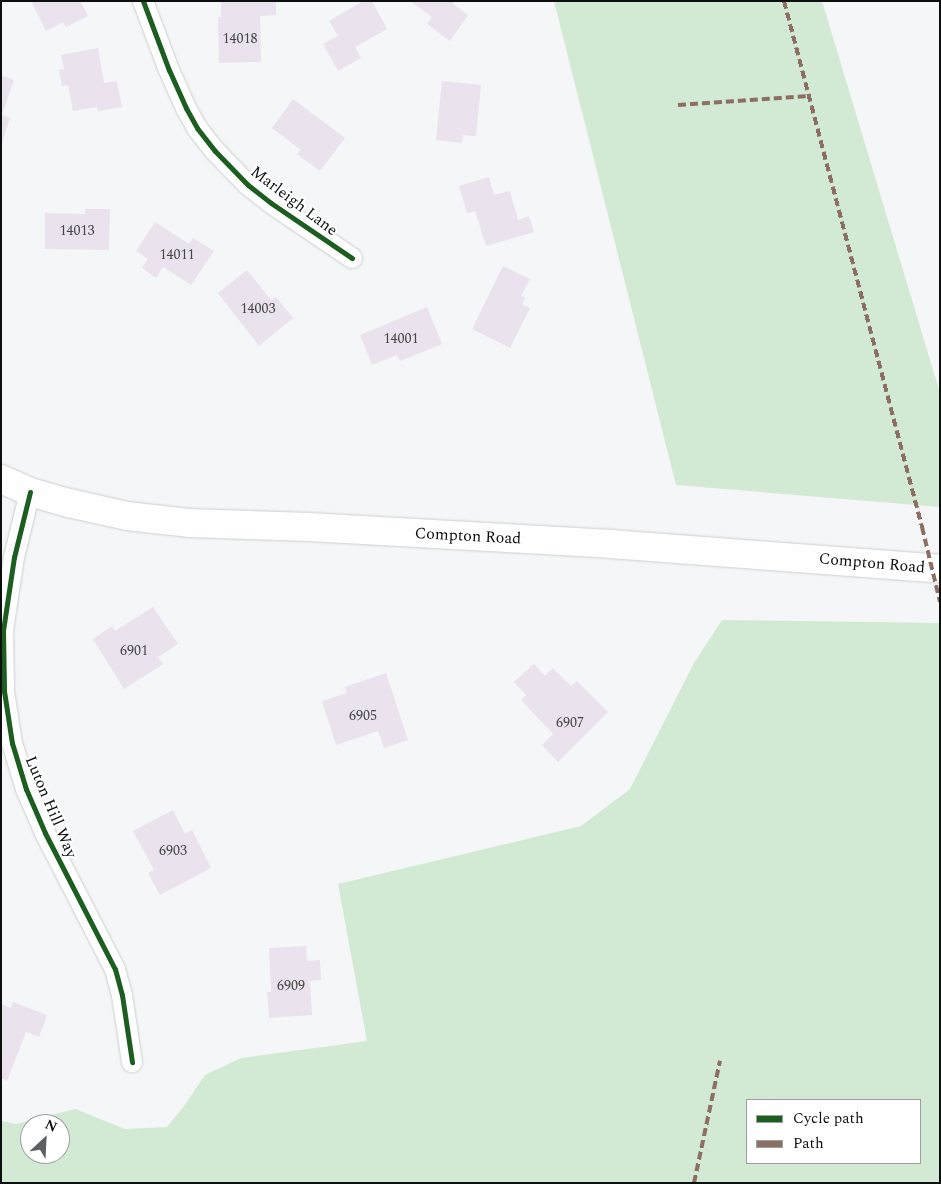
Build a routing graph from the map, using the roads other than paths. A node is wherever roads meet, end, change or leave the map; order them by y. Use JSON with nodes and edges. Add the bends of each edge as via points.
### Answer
{"nodes":[{"id":1,"x":143,"y":1,"type":"edge"},
{"id":2,"x":352,"y":258,"type":"dead end"},
{"id":3,"x":1,"y":479,"type":"edge"},
{"id":4,"x":30,"y":492,"type":"junction"},
{"id":5,"x":940,"y":569,"type":"edge"},
{"id":6,"x":6,"y":744,"type":"edge"},
{"id":7,"x":132,"y":1062,"type":"dead end"}],
"edges":[{"from":1,"to":2,"type":"street","name":"Marleigh Lane","via":[[186,108],[215,151],[270,203]]},
{"from":3,"to":4,"type":"main road","name":"Compton Road"},
{"from":4,"to":5,"type":"main road","name":"Compton Road","via":[[127,516],[190,522],[611,544]]},
{"from":4,"to":6,"type":"street","name":"Luton Hill Way","via":[[14,557],[3,631]]},
{"from":6,"to":7,"type":"street","name":"Luton Hill Way","via":[[44,833],[115,969]]}]}
